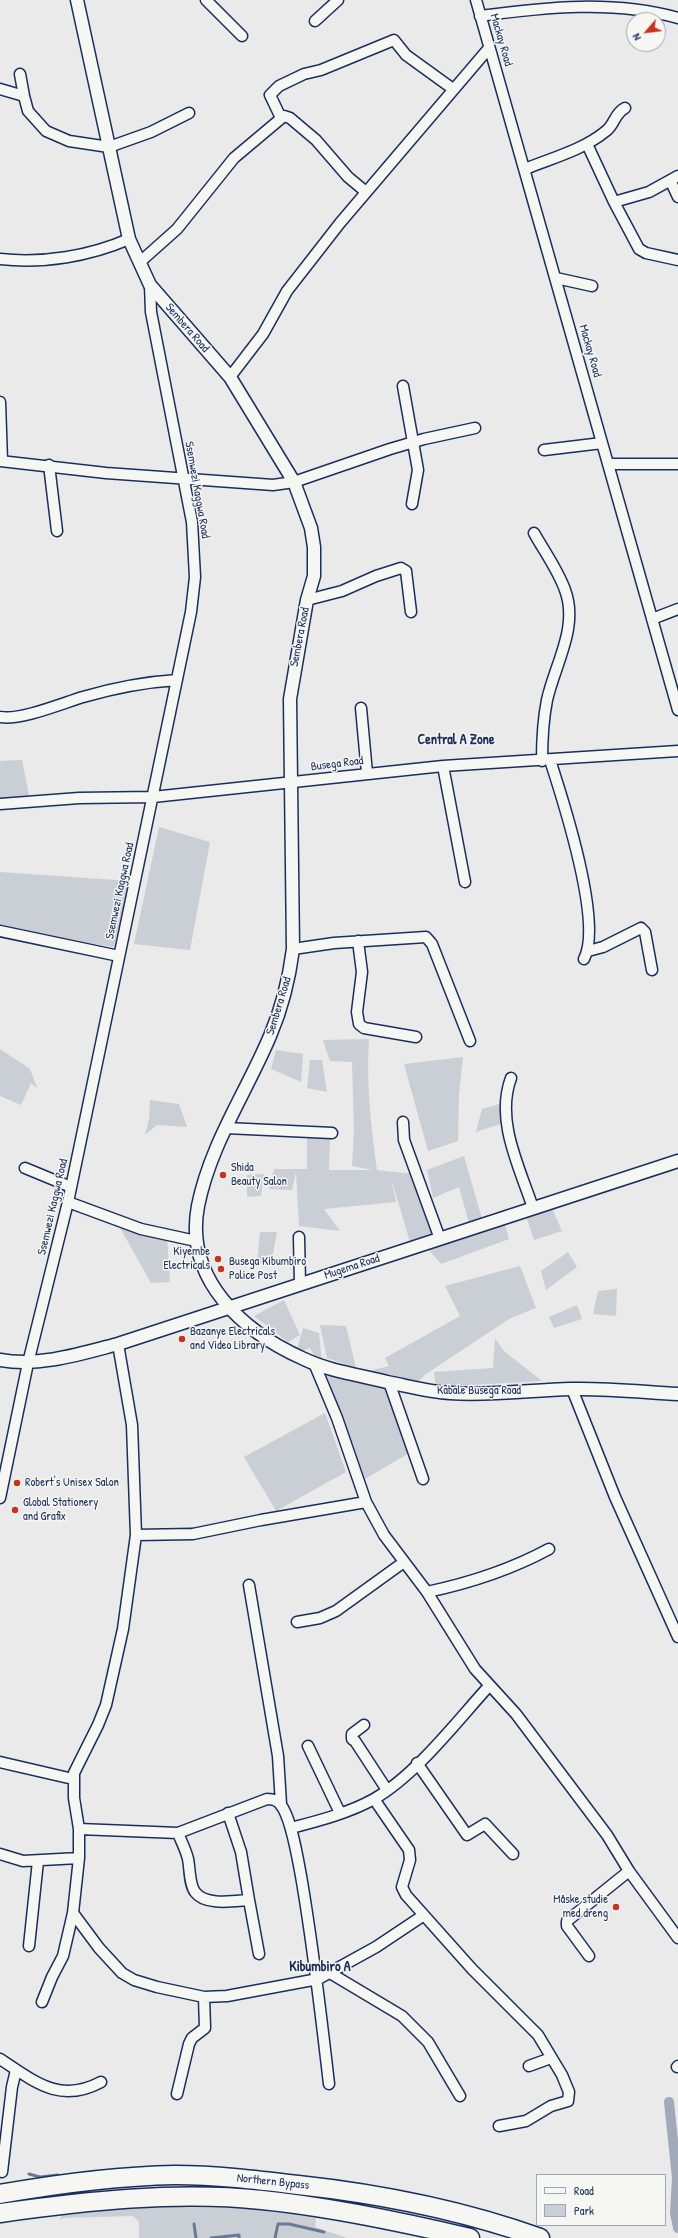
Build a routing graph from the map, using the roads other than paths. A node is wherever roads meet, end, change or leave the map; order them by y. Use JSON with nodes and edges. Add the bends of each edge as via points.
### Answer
{"nodes":[{"id":1,"x":77,"y":0,"type":"edge"},
{"id":2,"x":206,"y":0,"type":"edge"},
{"id":3,"x":338,"y":0,"type":"edge"},
{"id":4,"x":476,"y":0,"type":"edge"},
{"id":5,"x":480,"y":16,"type":"junction"},
{"id":6,"x":678,"y":18,"type":"edge"},
{"id":7,"x":315,"y":21,"type":"dead end"},
{"id":8,"x":242,"y":36,"type":"dead end"},
{"id":9,"x":489,"y":48,"type":"junction"},
{"id":10,"x":20,"y":74,"type":"dead end"},
{"id":11,"x":0,"y":89,"type":"edge"},
{"id":12,"x":453,"y":89,"type":"junction"},
{"id":13,"x":24,"y":96,"type":"junction"},
{"id":14,"x":625,"y":108,"type":"dead end"},
{"id":15,"x":189,"y":112,"type":"dead end"},
{"id":16,"x":281,"y":118,"type":"junction"},
{"id":17,"x":587,"y":144,"type":"junction"},
{"id":18,"x":109,"y":147,"type":"junction"},
{"id":19,"x":525,"y":169,"type":"junction"},
{"id":20,"x":675,"y":179,"type":"edge"},
{"id":21,"x":366,"y":192,"type":"junction"},
{"id":22,"x":678,"y":197,"type":"edge"},
{"id":23,"x":614,"y":202,"type":"junction"},
{"id":24,"x":129,"y":239,"type":"junction"},
{"id":25,"x":0,"y":259,"type":"edge"},
{"id":26,"x":678,"y":260,"type":"edge"},
{"id":27,"x":140,"y":262,"type":"junction"},
{"id":28,"x":556,"y":278,"type":"junction"},
{"id":29,"x":150,"y":285,"type":"junction"},
{"id":30,"x":592,"y":286,"type":"dead end"},
{"id":31,"x":230,"y":377,"type":"junction"},
{"id":32,"x":403,"y":386,"type":"dead end"},
{"id":33,"x":0,"y":402,"type":"edge"},
{"id":34,"x":475,"y":428,"type":"dead end"},
{"id":35,"x":413,"y":442,"type":"junction"},
{"id":36,"x":602,"y":443,"type":"junction"},
{"id":37,"x":544,"y":450,"type":"dead end"},
{"id":38,"x":1,"y":461,"type":"edge"},
{"id":39,"x":608,"y":464,"type":"junction"},
{"id":40,"x":678,"y":464,"type":"edge"},
{"id":41,"x":49,"y":465,"type":"junction"},
{"id":42,"x":183,"y":480,"type":"junction"},
{"id":43,"x":294,"y":482,"type":"junction"},
{"id":44,"x":412,"y":504,"type":"dead end"},
{"id":45,"x":57,"y":531,"type":"dead end"},
{"id":46,"x":534,"y":533,"type":"dead end"},
{"id":47,"x":307,"y":600,"type":"junction"},
{"id":48,"x":678,"y":609,"type":"edge"},
{"id":49,"x":411,"y":612,"type":"dead end"},
{"id":50,"x":652,"y":619,"type":"junction"},
{"id":51,"x":177,"y":680,"type":"junction"},
{"id":52,"x":361,"y":708,"type":"dead end"},
{"id":53,"x":678,"y":710,"type":"edge"},
{"id":54,"x":0,"y":717,"type":"edge"},
{"id":55,"x":678,"y":751,"type":"edge"},
{"id":56,"x":546,"y":760,"type":"junction"},
{"id":57,"x":443,"y":766,"type":"junction"},
{"id":58,"x":367,"y":773,"type":"junction"},
{"id":59,"x":291,"y":782,"type":"junction"},
{"id":60,"x":154,"y":797,"type":"junction"},
{"id":61,"x":0,"y":804,"type":"edge"},
{"id":62,"x":465,"y":882,"type":"dead end"},
{"id":63,"x":0,"y":931,"type":"edge"},
{"id":64,"x":358,"y":941,"type":"junction"},
{"id":65,"x":293,"y":950,"type":"junction"},
{"id":66,"x":119,"y":956,"type":"junction"},
{"id":67,"x":652,"y":970,"type":"dead end"},
{"id":68,"x":416,"y":1037,"type":"dead end"},
{"id":69,"x":470,"y":1041,"type":"dead end"},
{"id":70,"x":511,"y":1078,"type":"dead end"},
{"id":71,"x":403,"y":1122,"type":"dead end"},
{"id":72,"x":226,"y":1128,"type":"junction"},
{"id":73,"x":332,"y":1133,"type":"dead end"},
{"id":74,"x":678,"y":1161,"type":"edge"},
{"id":75,"x":25,"y":1168,"type":"dead end"},
{"id":76,"x":71,"y":1187,"type":"junction"},
{"id":77,"x":68,"y":1202,"type":"junction"},
{"id":78,"x":533,"y":1208,"type":"junction"},
{"id":79,"x":299,"y":1237,"type":"dead end"},
{"id":80,"x":440,"y":1239,"type":"junction"},
{"id":81,"x":196,"y":1241,"type":"junction"},
{"id":82,"x":300,"y":1284,"type":"junction"},
{"id":83,"x":229,"y":1308,"type":"junction"},
{"id":84,"x":118,"y":1344,"type":"junction"},
{"id":85,"x":0,"y":1360,"type":"edge"},
{"id":86,"x":28,"y":1363,"type":"junction"},
{"id":87,"x":314,"y":1363,"type":"junction"},
{"id":88,"x":389,"y":1382,"type":"junction"},
{"id":89,"x":572,"y":1389,"type":"junction"},
{"id":90,"x":678,"y":1394,"type":"edge"},
{"id":91,"x":5,"y":1445,"type":"edge"},
{"id":92,"x":423,"y":1479,"type":"dead end"},
{"id":93,"x":0,"y":1498,"type":"edge"},
{"id":94,"x":366,"y":1502,"type":"junction"},
{"id":95,"x":136,"y":1535,"type":"junction"},
{"id":96,"x":549,"y":1549,"type":"dead end"},
{"id":97,"x":404,"y":1562,"type":"junction"},
{"id":98,"x":249,"y":1586,"type":"dead end"},
{"id":99,"x":427,"y":1592,"type":"junction"},
{"id":100,"x":297,"y":1622,"type":"dead end"},
{"id":101,"x":678,"y":1636,"type":"edge"},
{"id":102,"x":489,"y":1686,"type":"junction"},
{"id":103,"x":364,"y":1724,"type":"dead end"},
{"id":104,"x":308,"y":1746,"type":"dead end"},
{"id":105,"x":0,"y":1762,"type":"edge"},
{"id":106,"x":417,"y":1763,"type":"junction"},
{"id":107,"x":73,"y":1779,"type":"junction"},
{"id":108,"x":387,"y":1790,"type":"junction"},
{"id":109,"x":374,"y":1799,"type":"junction"},
{"id":110,"x":281,"y":1804,"type":"junction"},
{"id":111,"x":228,"y":1813,"type":"junction"},
{"id":112,"x":340,"y":1813,"type":"junction"},
{"id":113,"x":291,"y":1828,"type":"junction"},
{"id":114,"x":79,"y":1829,"type":"junction"},
{"id":115,"x":178,"y":1833,"type":"junction"},
{"id":116,"x":0,"y":1854,"type":"edge"},
{"id":117,"x":514,"y":1854,"type":"dead end"},
{"id":118,"x":79,"y":1858,"type":"junction"},
{"id":119,"x":38,"y":1861,"type":"junction"},
{"id":120,"x":629,"y":1871,"type":"junction"},
{"id":121,"x":249,"y":1900,"type":"junction"},
{"id":122,"x":73,"y":1913,"type":"junction"},
{"id":123,"x":424,"y":1915,"type":"junction"},
{"id":124,"x":678,"y":1938,"type":"edge"},
{"id":125,"x":29,"y":1946,"type":"dead end"},
{"id":126,"x":259,"y":1954,"type":"dead end"},
{"id":127,"x":589,"y":1956,"type":"dead end"},
{"id":128,"x":330,"y":1973,"type":"junction"},
{"id":129,"x":318,"y":1979,"type":"junction"},
{"id":130,"x":204,"y":1997,"type":"junction"},
{"id":131,"x":42,"y":2002,"type":"dead end"},
{"id":132,"x":551,"y":2058,"type":"junction"},
{"id":133,"x":0,"y":2059,"type":"edge"},
{"id":134,"x":529,"y":2066,"type":"dead end"},
{"id":135,"x":16,"y":2070,"type":"junction"},
{"id":136,"x":101,"y":2082,"type":"dead end"},
{"id":137,"x":329,"y":2084,"type":"dead end"},
{"id":138,"x":177,"y":2094,"type":"dead end"},
{"id":139,"x":460,"y":2096,"type":"dead end"},
{"id":140,"x":499,"y":2126,"type":"dead end"},
{"id":141,"x":2,"y":2172,"type":"dead end"},
{"id":142,"x":0,"y":2194,"type":"edge"},
{"id":143,"x":0,"y":2213,"type":"edge"},
{"id":144,"x":470,"y":2238,"type":"edge"},
{"id":145,"x":540,"y":2238,"type":"edge"}],
"edges":[{"from":1,"to":18,"type":"street","name":"Sembera Road"},
{"from":2,"to":8,"type":"street"},
{"from":3,"to":7,"type":"street"},
{"from":4,"to":5,"type":"street","name":"Mackay Road"},
{"from":5,"to":6,"type":"street","via":[[548,7],[580,6],[622,7]]},
{"from":5,"to":9,"type":"street","name":"Mackay Road"},
{"from":9,"to":12,"type":"street"},
{"from":9,"to":19,"type":"street","name":"Mackay Road"},
{"from":10,"to":13,"type":"street"},
{"from":11,"to":13,"type":"street"},
{"from":12,"to":16,"type":"street","via":[[406,55],[394,40],[279,86],[270,95]]},
{"from":12,"to":21,"type":"street"},
{"from":13,"to":18,"type":"street","via":[[28,111],[47,132],[69,141]]},
{"from":14,"to":17,"type":"street","via":[[617,113],[607,131]]},
{"from":15,"to":18,"type":"street","via":[[151,132]]},
{"from":16,"to":21,"type":"street","via":[[287,116],[300,127]]},
{"from":16,"to":27,"type":"street","via":[[234,158],[177,229]]},
{"from":17,"to":19,"type":"street"},
{"from":17,"to":23,"type":"street"},
{"from":18,"to":24,"type":"street","name":"Sembera Road"},
{"from":19,"to":28,"type":"street","name":"Mackay Road"},
{"from":20,"to":22,"type":"street"},
{"from":20,"to":23,"type":"street","via":[[649,192]]},
{"from":21,"to":31,"type":"street","via":[[287,291],[263,334]]},
{"from":23,"to":26,"type":"street","via":[[639,249]]},
{"from":24,"to":25,"type":"street","via":[[88,254],[35,260]]},
{"from":24,"to":27,"type":"street","name":"Sembera Road"},
{"from":27,"to":29,"type":"street","name":"Sembera Road"},
{"from":28,"to":30,"type":"street"},
{"from":28,"to":36,"type":"street","name":"Mackay Road"},
{"from":29,"to":31,"type":"street","name":"Sembera Road"},
{"from":29,"to":42,"type":"street","name":"Ssemwezi Kaggwa Road","via":[[151,312]]},
{"from":31,"to":43,"type":"street","name":"Sembera Road"},
{"from":32,"to":35,"type":"street"},
{"from":33,"to":38,"type":"street"},
{"from":34,"to":35,"type":"street"},
{"from":35,"to":43,"type":"street"},
{"from":35,"to":44,"type":"street","via":[[418,470]]},
{"from":36,"to":37,"type":"street"},
{"from":36,"to":39,"type":"street","name":"Mackay Road"},
{"from":38,"to":41,"type":"street"},
{"from":39,"to":40,"type":"street"},
{"from":39,"to":50,"type":"street","name":"Mackay Road"},
{"from":41,"to":42,"type":"street"},
{"from":41,"to":45,"type":"street"},
{"from":42,"to":43,"type":"street","via":[[273,485]]},
{"from":42,"to":51,"type":"street","name":"Ssemwezi Kaggwa Road","via":[[192,522],[195,577],[191,612]]},
{"from":43,"to":47,"type":"street","name":"Sembera Road","via":[[314,547],[314,576]]},
{"from":46,"to":56,"type":"street","via":[[565,590],[570,616],[567,638],[547,698],[542,732]]},
{"from":47,"to":49,"type":"street","via":[[342,591],[401,568],[406,571]]},
{"from":47,"to":59,"type":"street","name":"Sembera Road","via":[[290,698]]},
{"from":48,"to":50,"type":"street"},
{"from":50,"to":53,"type":"street","name":"Mackay Road"},
{"from":51,"to":54,"type":"street","via":[[143,683],[82,697],[51,709]]},
{"from":51,"to":60,"type":"street","name":"Ssemwezi Kaggwa Road"},
{"from":52,"to":58,"type":"street"},
{"from":55,"to":56,"type":"street","name":"Busega Road"},
{"from":56,"to":57,"type":"street","name":"Busega Road"},
{"from":56,"to":67,"type":"street","via":[[585,888],[589,921],[586,955],[641,928],[645,932]]},
{"from":57,"to":58,"type":"street","name":"Busega Road"},
{"from":57,"to":62,"type":"street"},
{"from":58,"to":59,"type":"street","name":"Busega Road"},
{"from":59,"to":60,"type":"street","name":"Busega Road"},
{"from":59,"to":65,"type":"street","name":"Sembera Road"},
{"from":60,"to":61,"type":"street","name":"Busega Road","via":[[79,798]]},
{"from":60,"to":66,"type":"street","name":"Ssemwezi Kaggwa Road"},
{"from":63,"to":66,"type":"street"},
{"from":64,"to":65,"type":"street"},
{"from":64,"to":68,"type":"street","via":[[362,972],[356,1016],[358,1024],[364,1028]]},
{"from":64,"to":69,"type":"street","via":[[426,937],[432,944]]},
{"from":65,"to":72,"type":"street","name":"Sembera Road","via":[[288,984],[279,1013]]},
{"from":66,"to":76,"type":"street","name":"Ssemwezi Kaggwa Road"},
{"from":70,"to":78,"type":"street","via":[[507,1090],[508,1128]]},
{"from":71,"to":80,"type":"street","via":[[404,1140]]},
{"from":72,"to":73,"type":"street"},
{"from":72,"to":81,"type":"street","name":"Sembera Road","via":[[206,1176],[198,1206]]},
{"from":74,"to":78,"type":"street","name":"Mugema Road"},
{"from":75,"to":76,"type":"street"},
{"from":76,"to":77,"type":"street","name":"Ssemwezi Kaggwa Road"},
{"from":77,"to":81,"type":"street","via":[[141,1229]]},
{"from":77,"to":86,"type":"street","name":"Ssemwezi Kaggwa Road"},
{"from":78,"to":80,"type":"street","name":"Mugema Road"},
{"from":79,"to":82,"type":"street"},
{"from":80,"to":82,"type":"street","name":"Mugema Road"},
{"from":81,"to":83,"type":"street","name":"Sembera Road","via":[[209,1280]]},
{"from":82,"to":83,"type":"street","name":"Mugema Road"},
{"from":83,"to":84,"type":"street","name":"Mugema Road"},
{"from":83,"to":87,"type":"street","name":"Kabale Busega Road","via":[[271,1340]]},
{"from":84,"to":86,"type":"street","name":"Mugema Road"},
{"from":84,"to":95,"type":"street","via":[[132,1425]]},
{"from":85,"to":86,"type":"street","name":"Mugema Road"},
{"from":86,"to":91,"type":"street","name":"Ssemwezi Kaggwa Road"},
{"from":87,"to":88,"type":"street","name":"Kabale Busega Road"},
{"from":87,"to":94,"type":"street","via":[[337,1418]]},
{"from":88,"to":89,"type":"street","name":"Kabale Busega Road","via":[[451,1393]]},
{"from":88,"to":92,"type":"street"},
{"from":89,"to":90,"type":"street","name":"Kabale Busega Road"},
{"from":89,"to":101,"type":"street","via":[[615,1497]]},
{"from":91,"to":93,"type":"street","name":"Ssemwezi Kaggwa Road"},
{"from":94,"to":95,"type":"street","via":[[193,1534]]},
{"from":94,"to":97,"type":"street","via":[[384,1535]]},
{"from":95,"to":107,"type":"street","via":[[122,1629],[106,1705]]},
{"from":96,"to":99,"type":"street","via":[[517,1566],[486,1577]]},
{"from":97,"to":99,"type":"street"},
{"from":97,"to":100,"type":"street","via":[[336,1611],[320,1618]]},
{"from":98,"to":110,"type":"street","via":[[278,1756]]},
{"from":99,"to":102,"type":"street","via":[[463,1652]]},
{"from":102,"to":106,"type":"street"},
{"from":102,"to":120,"type":"street","via":[[516,1714],[607,1835]]},
{"from":103,"to":108,"type":"street","via":[[352,1734],[352,1739]]},
{"from":104,"to":112,"type":"street"},
{"from":105,"to":107,"type":"street"},
{"from":106,"to":108,"type":"street"},
{"from":106,"to":117,"type":"street","via":[[466,1836],[485,1824]]},
{"from":107,"to":114,"type":"street"},
{"from":108,"to":109,"type":"street"},
{"from":109,"to":112,"type":"street"},
{"from":109,"to":123,"type":"street","via":[[409,1850],[410,1860],[402,1887]]},
{"from":110,"to":111,"type":"street","via":[[267,1799]]},
{"from":110,"to":113,"type":"street"},
{"from":111,"to":115,"type":"street"},
{"from":111,"to":121,"type":"street","via":[[241,1852]]},
{"from":112,"to":113,"type":"street"},
{"from":113,"to":129,"type":"street"},
{"from":114,"to":115,"type":"street"},
{"from":114,"to":118,"type":"street"},
{"from":115,"to":121,"type":"street","via":[[188,1858],[193,1888],[197,1894],[212,1900]]},
{"from":116,"to":119,"type":"street","via":[[23,1861]]},
{"from":118,"to":119,"type":"street"},
{"from":118,"to":122,"type":"street"},
{"from":119,"to":125,"type":"street"},
{"from":120,"to":124,"type":"street"},
{"from":120,"to":127,"type":"street","via":[[567,1921],[567,1926]]},
{"from":121,"to":126,"type":"street"},
{"from":122,"to":130,"type":"street","via":[[122,1973],[134,1980],[157,1987]]},
{"from":122,"to":131,"type":"street","via":[[63,1956]]},
{"from":123,"to":128,"type":"street","via":[[376,1947]]},
{"from":123,"to":132,"type":"street","via":[[472,1969],[533,2028]]},
{"from":128,"to":129,"type":"street"},
{"from":128,"to":139,"type":"street","via":[[402,2016],[428,2042]]},
{"from":129,"to":130,"type":"street","via":[[227,1996]]},
{"from":129,"to":137,"type":"street"},
{"from":130,"to":138,"type":"street","via":[[204,2028],[189,2044]]},
{"from":132,"to":134,"type":"street"},
{"from":132,"to":140,"type":"street","via":[[565,2081],[569,2092],[568,2101],[551,2106],[526,2121]]},
{"from":133,"to":135,"type":"street"},
{"from":135,"to":136,"type":"street","via":[[43,2085],[64,2091],[79,2092]]},
{"from":135,"to":141,"type":"street"},
{"from":142,"to":145,"type":"highway","name":"Northern Bypass","via":[[78,2182],[134,2177],[200,2176],[252,2179],[385,2196],[457,2212]]},
{"from":143,"to":144,"type":"highway","name":"Northern Bypass","via":[[68,2203],[164,2197],[262,2200],[403,2223]]}]}
